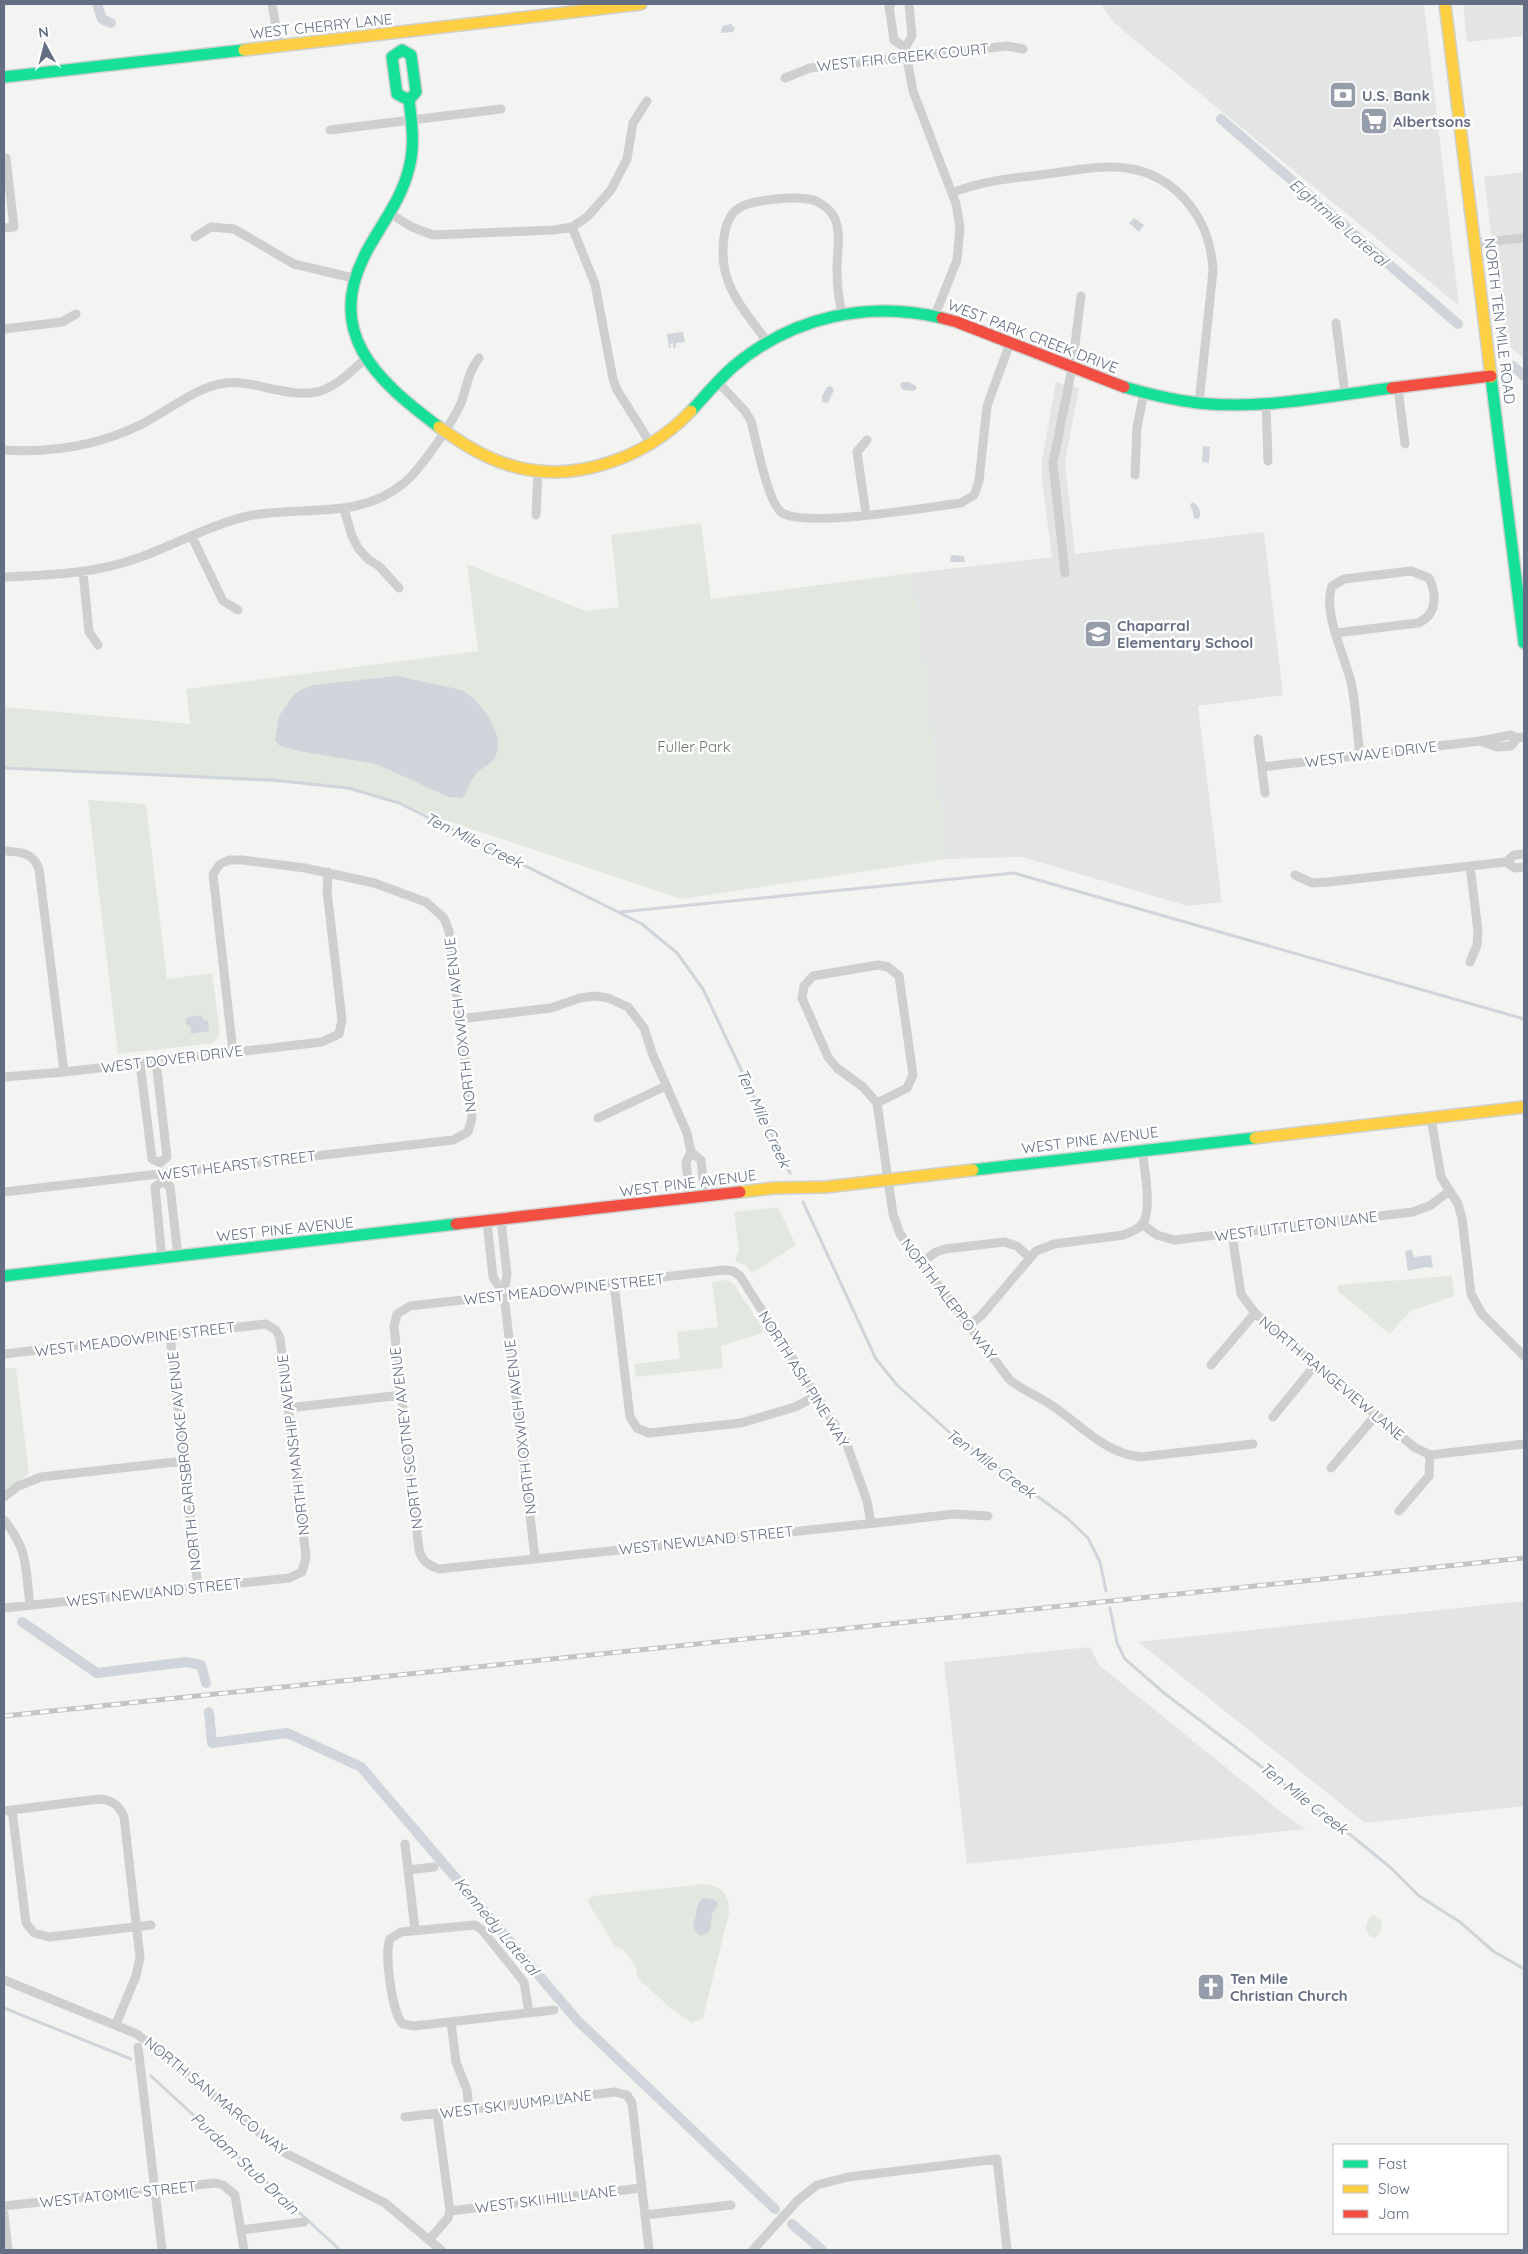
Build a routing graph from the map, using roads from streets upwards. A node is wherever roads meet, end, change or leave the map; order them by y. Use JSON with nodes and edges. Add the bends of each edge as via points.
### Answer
{"nodes":[{"id":1,"x":272,"y":4,"type":"edge"},
{"id":2,"x":641,"y":4,"type":"edge"},
{"id":3,"x":891,"y":4,"type":"edge"},
{"id":4,"x":909,"y":4,"type":"edge"},
{"id":5,"x":1445,"y":4,"type":"edge"},
{"id":6,"x":399,"y":32,"type":"junction"},
{"id":7,"x":279,"y":45,"type":"junction"},
{"id":8,"x":402,"y":50,"type":"junction"},
{"id":9,"x":1023,"y":50,"type":"dead end"},
{"id":10,"x":906,"y":52,"type":"junction"},
{"id":11,"x":4,"y":78,"type":"edge"},
{"id":12,"x":785,"y":78,"type":"dead end"},
{"id":13,"x":408,"y":100,"type":"junction"},
{"id":14,"x":647,"y":101,"type":"dead end"},
{"id":15,"x":501,"y":109,"type":"dead end"},
{"id":16,"x":412,"y":120,"type":"junction"},
{"id":17,"x":330,"y":130,"type":"dead end"},
{"id":18,"x":4,"y":158,"type":"edge"},
{"id":19,"x":952,"y":193,"type":"junction"},
{"id":20,"x":389,"y":212,"type":"junction"},
{"id":21,"x":572,"y":227,"type":"junction"},
{"id":22,"x":4,"y":228,"type":"edge"},
{"id":23,"x":195,"y":237,"type":"dead end"},
{"id":24,"x":1524,"y":238,"type":"edge"},
{"id":25,"x":1475,"y":243,"type":"junction"},
{"id":26,"x":353,"y":278,"type":"junction"},
{"id":27,"x":1081,"y":296,"type":"dead end"},
{"id":28,"x":842,"y":313,"type":"junction"},
{"id":29,"x":76,"y":314,"type":"dead end"},
{"id":30,"x":935,"y":315,"type":"junction"},
{"id":31,"x":1336,"y":323,"type":"dead end"},
{"id":32,"x":4,"y":329,"type":"edge"},
{"id":33,"x":766,"y":342,"type":"junction"},
{"id":34,"x":1010,"y":343,"type":"junction"},
{"id":35,"x":479,"y":358,"type":"dead end"},
{"id":36,"x":365,"y":359,"type":"junction"},
{"id":37,"x":1072,"y":368,"type":"junction"},
{"id":38,"x":1492,"y":376,"type":"junction"},
{"id":39,"x":718,"y":382,"type":"junction"},
{"id":40,"x":1398,"y":388,"type":"junction"},
{"id":41,"x":1144,"y":393,"type":"junction"},
{"id":42,"x":1345,"y":394,"type":"junction"},
{"id":43,"x":1199,"y":403,"type":"junction"},
{"id":44,"x":1266,"y":404,"type":"junction"},
{"id":45,"x":444,"y":430,"type":"junction"},
{"id":46,"x":867,"y":440,"type":"dead end"},
{"id":47,"x":651,"y":444,"type":"junction"},
{"id":48,"x":1405,"y":444,"type":"dead end"},
{"id":49,"x":4,"y":450,"type":"edge"},
{"id":50,"x":1268,"y":461,"type":"dead end"},
{"id":51,"x":538,"y":471,"type":"junction"},
{"id":52,"x":1135,"y":476,"type":"dead end"},
{"id":53,"x":344,"y":509,"type":"junction"},
{"id":54,"x":866,"y":514,"type":"junction"},
{"id":55,"x":536,"y":515,"type":"dead end"},
{"id":56,"x":192,"y":537,"type":"junction"},
{"id":57,"x":83,"y":572,"type":"junction"},
{"id":58,"x":1065,"y":574,"type":"dead end"},
{"id":59,"x":4,"y":577,"type":"edge"},
{"id":60,"x":399,"y":588,"type":"dead end"},
{"id":61,"x":238,"y":610,"type":"dead end"},
{"id":62,"x":1336,"y":633,"type":"junction"},
{"id":63,"x":1524,"y":643,"type":"edge"},
{"id":64,"x":98,"y":645,"type":"dead end"},
{"id":65,"x":1521,"y":738,"type":"edge"},
{"id":66,"x":1258,"y":739,"type":"dead end"},
{"id":67,"x":1360,"y":755,"type":"junction"},
{"id":68,"x":1262,"y":767,"type":"junction"},
{"id":69,"x":1265,"y":793,"type":"dead end"},
{"id":70,"x":4,"y":851,"type":"edge"},
{"id":71,"x":1524,"y":854,"type":"edge"},
{"id":72,"x":1506,"y":862,"type":"junction"},
{"id":73,"x":1470,"y":866,"type":"junction"},
{"id":74,"x":1524,"y":868,"type":"edge"},
{"id":75,"x":328,"y":872,"type":"junction"},
{"id":76,"x":1295,"y":876,"type":"dead end"},
{"id":77,"x":1470,"y":962,"type":"dead end"},
{"id":78,"x":460,"y":1019,"type":"junction"},
{"id":79,"x":232,"y":1052,"type":"junction"},
{"id":80,"x":156,"y":1061,"type":"junction"},
{"id":81,"x":140,"y":1063,"type":"junction"},
{"id":82,"x":64,"y":1072,"type":"junction"},
{"id":83,"x":4,"y":1077,"type":"edge"},
{"id":84,"x":666,"y":1086,"type":"junction"},
{"id":85,"x":878,"y":1103,"type":"junction"},
{"id":86,"x":1524,"y":1107,"type":"edge"},
{"id":87,"x":598,"y":1118,"type":"dead end"},
{"id":88,"x":1431,"y":1118,"type":"junction"},
{"id":89,"x":468,"y":1132,"type":"joint"},
{"id":90,"x":1142,"y":1149,"type":"junction"},
{"id":91,"x":691,"y":1152,"type":"junction"},
{"id":92,"x":160,"y":1163,"type":"junction"},
{"id":93,"x":162,"y":1178,"type":"junction"},
{"id":94,"x":889,"y":1180,"type":"junction"},
{"id":95,"x":4,"y":1192,"type":"edge"},
{"id":96,"x":1448,"y":1192,"type":"junction"},
{"id":97,"x":705,"y":1197,"type":"junction"},
{"id":98,"x":690,"y":1199,"type":"junction"},
{"id":99,"x":501,"y":1220,"type":"junction"},
{"id":100,"x":487,"y":1222,"type":"junction"},
{"id":101,"x":1142,"y":1224,"type":"junction"},
{"id":102,"x":1232,"y":1234,"type":"junction"},
{"id":103,"x":178,"y":1256,"type":"junction"},
{"id":104,"x":1029,"y":1257,"type":"junction"},
{"id":105,"x":162,"y":1258,"type":"junction"},
{"id":106,"x":922,"y":1262,"type":"junction"},
{"id":107,"x":733,"y":1271,"type":"joint"},
{"id":108,"x":4,"y":1276,"type":"edge"},
{"id":109,"x":614,"y":1283,"type":"junction"},
{"id":110,"x":504,"y":1295,"type":"junction"},
{"id":111,"x":1254,"y":1313,"type":"junction"},
{"id":112,"x":397,"y":1314,"type":"joint"},
{"id":113,"x":266,"y":1324,"type":"joint"},
{"id":114,"x":969,"y":1325,"type":"junction"},
{"id":115,"x":170,"y":1335,"type":"junction"},
{"id":116,"x":4,"y":1354,"type":"edge"},
{"id":117,"x":1524,"y":1356,"type":"edge"},
{"id":118,"x":1316,"y":1364,"type":"junction"},
{"id":119,"x":1211,"y":1365,"type":"dead end"},
{"id":120,"x":402,"y":1396,"type":"junction"},
{"id":121,"x":816,"y":1396,"type":"junction"},
{"id":122,"x":288,"y":1408,"type":"junction"},
{"id":123,"x":1377,"y":1414,"type":"junction"},
{"id":124,"x":1273,"y":1417,"type":"dead end"},
{"id":125,"x":1253,"y":1444,"type":"dead end"},
{"id":126,"x":1524,"y":1444,"type":"edge"},
{"id":127,"x":1430,"y":1454,"type":"junction"},
{"id":128,"x":184,"y":1461,"type":"junction"},
{"id":129,"x":1331,"y":1468,"type":"dead end"},
{"id":130,"x":4,"y":1497,"type":"edge"},
{"id":131,"x":1399,"y":1511,"type":"dead end"},
{"id":132,"x":988,"y":1516,"type":"dead end"},
{"id":133,"x":4,"y":1520,"type":"edge"},
{"id":134,"x":871,"y":1523,"type":"junction"},
{"id":135,"x":536,"y":1558,"type":"junction"},
{"id":136,"x":424,"y":1562,"type":"joint"},
{"id":137,"x":302,"y":1572,"type":"joint"},
{"id":138,"x":198,"y":1588,"type":"junction"},
{"id":139,"x":30,"y":1605,"type":"junction"},
{"id":140,"x":4,"y":1608,"type":"edge"},
{"id":141,"x":8,"y":1811,"type":"edge"},
{"id":142,"x":405,"y":1844,"type":"dead end"},
{"id":143,"x":434,"y":1868,"type":"dead end"},
{"id":144,"x":408,"y":1870,"type":"junction"},
{"id":145,"x":151,"y":1925,"type":"dead end"},
{"id":146,"x":137,"y":1927,"type":"junction"},
{"id":147,"x":415,"y":1930,"type":"junction"},
{"id":148,"x":4,"y":1980,"type":"edge"},
{"id":149,"x":554,"y":2010,"type":"dead end"},
{"id":150,"x":529,"y":2013,"type":"junction"},
{"id":151,"x":451,"y":2022,"type":"junction"},
{"id":152,"x":116,"y":2024,"type":"junction"},
{"id":153,"x":138,"y":2047,"type":"dead end"},
{"id":154,"x":469,"y":2109,"type":"junction"},
{"id":155,"x":437,"y":2113,"type":"junction"},
{"id":156,"x":405,"y":2117,"type":"dead end"},
{"id":157,"x":642,"y":2188,"type":"junction"},
{"id":158,"x":155,"y":2190,"type":"junction"},
{"id":159,"x":731,"y":2205,"type":"dead end"},
{"id":160,"x":4,"y":2206,"type":"edge"},
{"id":161,"x":450,"y":2211,"type":"junction"},
{"id":162,"x":4,"y":2214,"type":"edge"},
{"id":163,"x":645,"y":2215,"type":"junction"},
{"id":164,"x":304,"y":2222,"type":"dead end"},
{"id":165,"x":241,"y":2230,"type":"junction"},
{"id":166,"x":429,"y":2240,"type":"junction"},
{"id":167,"x":8,"y":2250,"type":"edge"},
{"id":168,"x":162,"y":2250,"type":"edge"},
{"id":169,"x":244,"y":2250,"type":"edge"},
{"id":170,"x":440,"y":2250,"type":"edge"},
{"id":171,"x":649,"y":2250,"type":"edge"},
{"id":172,"x":753,"y":2250,"type":"edge"},
{"id":173,"x":1007,"y":2250,"type":"edge"}],
"edges":[{"from":1,"to":7,"type":"street"},
{"from":2,"to":6,"type":"street","name":"WEST CHERRY LANE"},
{"from":3,"to":10,"type":"street","via":[[894,40]]},
{"from":4,"to":10,"type":"street","via":[[912,36]]},
{"from":5,"to":25,"type":"street","name":"NORTH TEN MILE ROAD"},
{"from":6,"to":7,"type":"street","name":"WEST CHERRY LANE"},
{"from":6,"to":8,"type":"street","name":"WEST PARK CREEK DRIVE"},
{"from":7,"to":11,"type":"street","name":"WEST CHERRY LANE"},
{"from":8,"to":13,"type":"street","name":"WEST PARK CREEK DRIVE","via":[[411,55],[416,92]]},
{"from":8,"to":13,"type":"street","name":"WEST PARK CREEK DRIVE","via":[[392,57],[397,94]]},
{"from":9,"to":10,"type":"street","name":"WEST FIR CREEK COURT","via":[[1007,46]]},
{"from":10,"to":12,"type":"street","name":"WEST FIR CREEK COURT","via":[[810,68]]},
{"from":10,"to":19,"type":"street","via":[[920,113]]},
{"from":13,"to":16,"type":"street","name":"WEST PARK CREEK DRIVE"},
{"from":14,"to":21,"type":"street","via":[[633,123],[627,159],[617,180],[595,210]]},
{"from":15,"to":16,"type":"street"},
{"from":16,"to":17,"type":"street"},
{"from":16,"to":20,"type":"street","name":"WEST PARK CREEK DRIVE","via":[[410,166],[403,188]]},
{"from":18,"to":22,"type":"street","via":[[14,227]]},
{"from":19,"to":30,"type":"street","via":[[959,221],[959,249]]},
{"from":19,"to":43,"type":"street","via":[[985,181],[1112,167],[1148,174],[1170,186],[1188,202],[1202,223],[1212,258]]},
{"from":20,"to":21,"type":"street","via":[[412,227],[433,235]]},
{"from":20,"to":26,"type":"street","name":"WEST PARK CREEK DRIVE"},
{"from":21,"to":47,"type":"street","via":[[595,284],[613,379]]},
{"from":23,"to":26,"type":"street","via":[[211,227],[234,229],[294,264]]},
{"from":24,"to":25,"type":"street"},
{"from":25,"to":38,"type":"street","name":"NORTH TEN MILE ROAD"},
{"from":26,"to":36,"type":"street","name":"WEST PARK CREEK DRIVE","via":[[350,304],[353,327]]},
{"from":27,"to":37,"type":"street"},
{"from":28,"to":30,"type":"street","name":"WEST PARK CREEK DRIVE","via":[[888,309]]},
{"from":28,"to":33,"type":"street","name":"WEST PARK CREEK DRIVE","via":[[798,326]]},
{"from":28,"to":33,"type":"street","via":[[838,300],[837,225],[833,214],[814,200],[754,201],[731,217],[725,233],[724,264],[728,281]]},
{"from":29,"to":32,"type":"street","via":[[62,322]]},
{"from":30,"to":34,"type":"street","name":"WEST PARK CREEK DRIVE"},
{"from":31,"to":42,"type":"street"},
{"from":33,"to":39,"type":"street","name":"WEST PARK CREEK DRIVE"},
{"from":34,"to":37,"type":"street","name":"WEST PARK CREEK DRIVE"},
{"from":34,"to":54,"type":"street","via":[[987,406],[979,481],[974,494],[960,503]]},
{"from":35,"to":45,"type":"street","via":[[472,368],[460,404]]},
{"from":36,"to":45,"type":"street","name":"WEST PARK CREEK DRIVE","via":[[387,386]]},
{"from":36,"to":49,"type":"street","via":[[339,383],[318,392],[300,394],[226,383],[204,390],[143,423],[90,443],[43,450]]},
{"from":37,"to":41,"type":"street","name":"WEST PARK CREEK DRIVE"},
{"from":37,"to":58,"type":"street","via":[[1053,463]]},
{"from":38,"to":40,"type":"street","name":"WEST PARK CREEK DRIVE"},
{"from":38,"to":63,"type":"street","name":"NORTH TEN MILE ROAD"},
{"from":39,"to":47,"type":"street","name":"WEST PARK CREEK DRIVE","via":[[676,426]]},
{"from":39,"to":54,"type":"street","via":[[751,421],[773,500],[782,512],[814,519]]},
{"from":40,"to":42,"type":"street","name":"WEST PARK CREEK DRIVE"},
{"from":40,"to":48,"type":"street"},
{"from":41,"to":43,"type":"street","name":"WEST PARK CREEK DRIVE"},
{"from":41,"to":52,"type":"street","via":[[1137,427]]},
{"from":42,"to":44,"type":"street","name":"WEST PARK CREEK DRIVE"},
{"from":43,"to":44,"type":"street","name":"WEST PARK CREEK DRIVE"},
{"from":44,"to":50,"type":"street"},
{"from":45,"to":51,"type":"street","name":"WEST PARK CREEK DRIVE","via":[[483,455],[504,464]]},
{"from":45,"to":53,"type":"street","via":[[420,467],[404,483],[375,501]]},
{"from":46,"to":54,"type":"street","via":[[857,452]]},
{"from":47,"to":51,"type":"street","name":"WEST PARK CREEK DRIVE","via":[[626,459],[602,466],[570,472]]},
{"from":51,"to":55,"type":"street"},
{"from":53,"to":56,"type":"street","via":[[258,514]]},
{"from":53,"to":60,"type":"street","via":[[358,548]]},
{"from":56,"to":57,"type":"street","via":[[137,559]]},
{"from":56,"to":61,"type":"street","via":[[223,601]]},
{"from":57,"to":59,"type":"street"},
{"from":57,"to":64,"type":"street","via":[[89,632]]},
{"from":62,"to":62,"type":"street","via":[[1330,599],[1332,586],[1344,579],[1411,571],[1425,575],[1432,585],[1434,603],[1426,620]]},
{"from":62,"to":67,"type":"street","via":[[1352,688]]},
{"from":65,"to":67,"type":"street","name":"WEST WAVE DRIVE","via":[[1511,735]]},
{"from":66,"to":68,"type":"street"},
{"from":67,"to":68,"type":"street","name":"WEST WAVE DRIVE"},
{"from":68,"to":69,"type":"street"},
{"from":70,"to":82,"type":"street","via":[[21,852],[33,858],[39,869]]},
{"from":71,"to":72,"type":"street","via":[[1514,854]]},
{"from":72,"to":73,"type":"street"},
{"from":72,"to":74,"type":"street","via":[[1515,868]]},
{"from":73,"to":76,"type":"street","via":[[1312,883]]},
{"from":73,"to":77,"type":"street","via":[[1478,932]]},
{"from":75,"to":78,"type":"street","name":"NORTH OXWICH AVENUE","via":[[374,883],[426,902],[444,918],[449,932]]},
{"from":75,"to":79,"type":"street","name":"WEST DOVER DRIVE","via":[[327,891],[342,1020],[339,1034],[322,1042]]},
{"from":75,"to":79,"type":"street","via":[[229,860],[220,864],[213,874]]},
{"from":78,"to":84,"type":"street","via":[[551,1008],[594,996],[608,998],[628,1007],[644,1028]]},
{"from":78,"to":89,"type":"street","name":"NORTH OXWICH AVENUE","via":[[472,1118]]},
{"from":79,"to":80,"type":"street","name":"WEST DOVER DRIVE"},
{"from":80,"to":81,"type":"street","name":"WEST DOVER DRIVE"},
{"from":80,"to":92,"type":"street","via":[[167,1157]]},
{"from":81,"to":82,"type":"street","name":"WEST DOVER DRIVE"},
{"from":81,"to":92,"type":"street","via":[[152,1159]]},
{"from":82,"to":83,"type":"street","name":"WEST DOVER DRIVE"},
{"from":84,"to":87,"type":"street"},
{"from":84,"to":91,"type":"street","via":[[687,1133]]},
{"from":85,"to":85,"type":"street","via":[[828,1057],[802,998],[804,986],[813,976],[878,965],[894,971],[902,984],[913,1075],[907,1088]]},
{"from":85,"to":94,"type":"street","name":"NORTH ALEPPO WAY"},
{"from":86,"to":88,"type":"street","name":"WEST PINE AVENUE"},
{"from":88,"to":90,"type":"street","name":"WEST PINE AVENUE"},
{"from":88,"to":96,"type":"street","via":[[1439,1171]]},
{"from":89,"to":93,"type":"street","name":"WEST HEARST STREET","via":[[452,1140]]},
{"from":90,"to":94,"type":"street","name":"WEST PINE AVENUE"},
{"from":90,"to":101,"type":"street","via":[[1147,1209]]},
{"from":91,"to":97,"type":"street","via":[[700,1160]]},
{"from":91,"to":98,"type":"street","via":[[686,1162]]},
{"from":92,"to":93,"type":"street"},
{"from":93,"to":95,"type":"street","name":"WEST HEARST STREET"},
{"from":93,"to":103,"type":"street","via":[[170,1186]]},
{"from":93,"to":105,"type":"street","via":[[155,1188]]},
{"from":94,"to":97,"type":"street","name":"WEST PINE AVENUE","via":[[797,1189],[774,1188]]},
{"from":94,"to":106,"type":"street","name":"NORTH ALEPPO WAY","via":[[900,1234]]},
{"from":96,"to":102,"type":"street","name":"WEST LITTLETON LANE","via":[[1431,1205],[1413,1212]]},
{"from":96,"to":117,"type":"street","via":[[1458,1204],[1462,1218],[1475,1305]]},
{"from":97,"to":98,"type":"street","name":"WEST PINE AVENUE"},
{"from":98,"to":99,"type":"street","name":"WEST PINE AVENUE"},
{"from":99,"to":100,"type":"street","name":"WEST PINE AVENUE"},
{"from":99,"to":110,"type":"street","name":"NORTH OXWICH AVENUE","via":[[507,1274]]},
{"from":100,"to":103,"type":"street","name":"WEST PINE AVENUE"},
{"from":100,"to":110,"type":"street","name":"NORTH OXWICH AVENUE","via":[[493,1277]]},
{"from":101,"to":102,"type":"street","name":"WEST LITTLETON LANE","via":[[1157,1235],[1174,1240]]},
{"from":101,"to":104,"type":"street","via":[[1124,1235],[1054,1244]]},
{"from":102,"to":111,"type":"street","name":"NORTH RANGEVIEW LANE","via":[[1241,1294]]},
{"from":103,"to":105,"type":"street","name":"WEST PINE AVENUE"},
{"from":104,"to":106,"type":"street","via":[[1017,1246],[1004,1242],[945,1249]]},
{"from":104,"to":114,"type":"street","via":[[981,1316]]},
{"from":105,"to":108,"type":"street","name":"WEST PINE AVENUE"},
{"from":106,"to":114,"type":"street","name":"NORTH ALEPPO WAY"},
{"from":107,"to":109,"type":"street","name":"WEST MEADOWPINE STREET"},
{"from":107,"to":121,"type":"street","name":"NORTH ASH PINE WAY","via":[[740,1276]]},
{"from":109,"to":110,"type":"street","name":"WEST MEADOWPINE STREET"},
{"from":109,"to":121,"type":"street","via":[[630,1417],[637,1428],[649,1433],[741,1423],[796,1407]]},
{"from":110,"to":112,"type":"street","name":"WEST MEADOWPINE STREET","via":[[410,1306]]},
{"from":110,"to":135,"type":"street","name":"NORTH OXWICH AVENUE"},
{"from":111,"to":118,"type":"street","name":"NORTH RANGEVIEW LANE"},
{"from":111,"to":119,"type":"street"},
{"from":112,"to":120,"type":"street","name":"NORTH SCOTNEY AVENUE","via":[[394,1327]]},
{"from":113,"to":115,"type":"street","name":"WEST MEADOWPINE STREET"},
{"from":113,"to":122,"type":"street","name":"NORTH MANSHIP AVENUE","via":[[276,1330],[280,1338]]},
{"from":114,"to":125,"type":"street","name":"NORTH ALEPPO WAY","via":[[1021,1390],[1044,1401],[1111,1449],[1125,1455],[1140,1457]]},
{"from":115,"to":116,"type":"street","name":"WEST MEADOWPINE STREET"},
{"from":115,"to":128,"type":"street","name":"NORTH CARISBROOKE AVENUE"},
{"from":118,"to":123,"type":"street","name":"NORTH RANGEVIEW LANE"},
{"from":118,"to":124,"type":"street"},
{"from":120,"to":122,"type":"street"},
{"from":120,"to":136,"type":"street","name":"NORTH SCOTNEY AVENUE","via":[[419,1550]]},
{"from":121,"to":134,"type":"street","name":"NORTH ASH PINE WAY","via":[[846,1442],[867,1500]]},
{"from":122,"to":137,"type":"street","name":"NORTH MANSHIP AVENUE","via":[[306,1557]]},
{"from":123,"to":127,"type":"street","name":"NORTH RANGEVIEW LANE","via":[[1414,1447]]},
{"from":123,"to":129,"type":"street"},
{"from":126,"to":127,"type":"street"},
{"from":127,"to":131,"type":"street","via":[[1429,1476]]},
{"from":128,"to":130,"type":"street","via":[[40,1477],[18,1486]]},
{"from":128,"to":138,"type":"street","name":"NORTH CARISBROOKE AVENUE"},
{"from":132,"to":134,"type":"street","name":"WEST NEWLAND STREET","via":[[954,1514]]},
{"from":133,"to":139,"type":"street","via":[[16,1534],[24,1553]]},
{"from":134,"to":135,"type":"street","name":"WEST NEWLAND STREET"},
{"from":135,"to":136,"type":"street","name":"WEST NEWLAND STREET","via":[[439,1568]]},
{"from":137,"to":138,"type":"street","name":"WEST NEWLAND STREET","via":[[289,1578]]},
{"from":138,"to":139,"type":"street","name":"WEST NEWLAND STREET"},
{"from":139,"to":140,"type":"street","name":"WEST NEWLAND STREET"},
{"from":141,"to":146,"type":"street","via":[[26,1923],[34,1933],[49,1938]]},
{"from":141,"to":146,"type":"street","via":[[100,1800],[115,1803],[124,1816]]},
{"from":142,"to":144,"type":"street"},
{"from":143,"to":144,"type":"street"},
{"from":144,"to":147,"type":"street"},
{"from":145,"to":146,"type":"street"},
{"from":146,"to":152,"type":"street","via":[[138,1970]]},
{"from":147,"to":150,"type":"street","via":[[475,1925],[482,1930],[521,1976]]},
{"from":147,"to":151,"type":"street","via":[[401,1932],[390,1939],[387,1951],[395,2014],[403,2024],[414,2026]]},
{"from":148,"to":152,"type":"street","name":"NORTH SAN MARCO WAY"},
{"from":149,"to":150,"type":"street"},
{"from":150,"to":151,"type":"street"},
{"from":151,"to":154,"type":"street","via":[[456,2062],[467,2090]]},
{"from":152,"to":166,"type":"street","name":"NORTH SAN MARCO WAY","via":[[155,2046],[285,2153],[385,2203]]},
{"from":153,"to":158,"type":"street"},
{"from":154,"to":155,"type":"street","name":"WEST SKI JUMP LANE"},
{"from":154,"to":157,"type":"street","name":"WEST SKI JUMP LANE","via":[[615,2092],[627,2095],[632,2103]]},
{"from":155,"to":156,"type":"street","name":"WEST SKI JUMP LANE"},
{"from":155,"to":161,"type":"street"},
{"from":157,"to":161,"type":"street","name":"WEST SKI HILL LANE"},
{"from":157,"to":163,"type":"street"},
{"from":158,"to":160,"type":"street","name":"WEST ATOMIC STREET"},
{"from":158,"to":165,"type":"street","name":"WEST ATOMIC STREET","via":[[215,2183],[231,2189],[238,2204]]},
{"from":158,"to":168,"type":"street"},
{"from":159,"to":163,"type":"street"},
{"from":161,"to":166,"type":"street"},
{"from":162,"to":167,"type":"street"},
{"from":163,"to":171,"type":"street"},
{"from":164,"to":165,"type":"street"},
{"from":165,"to":169,"type":"street"},
{"from":166,"to":170,"type":"street","name":"NORTH SAN MARCO WAY"},
{"from":172,"to":173,"type":"street","via":[[816,2184],[848,2176],[997,2159]]}]}
